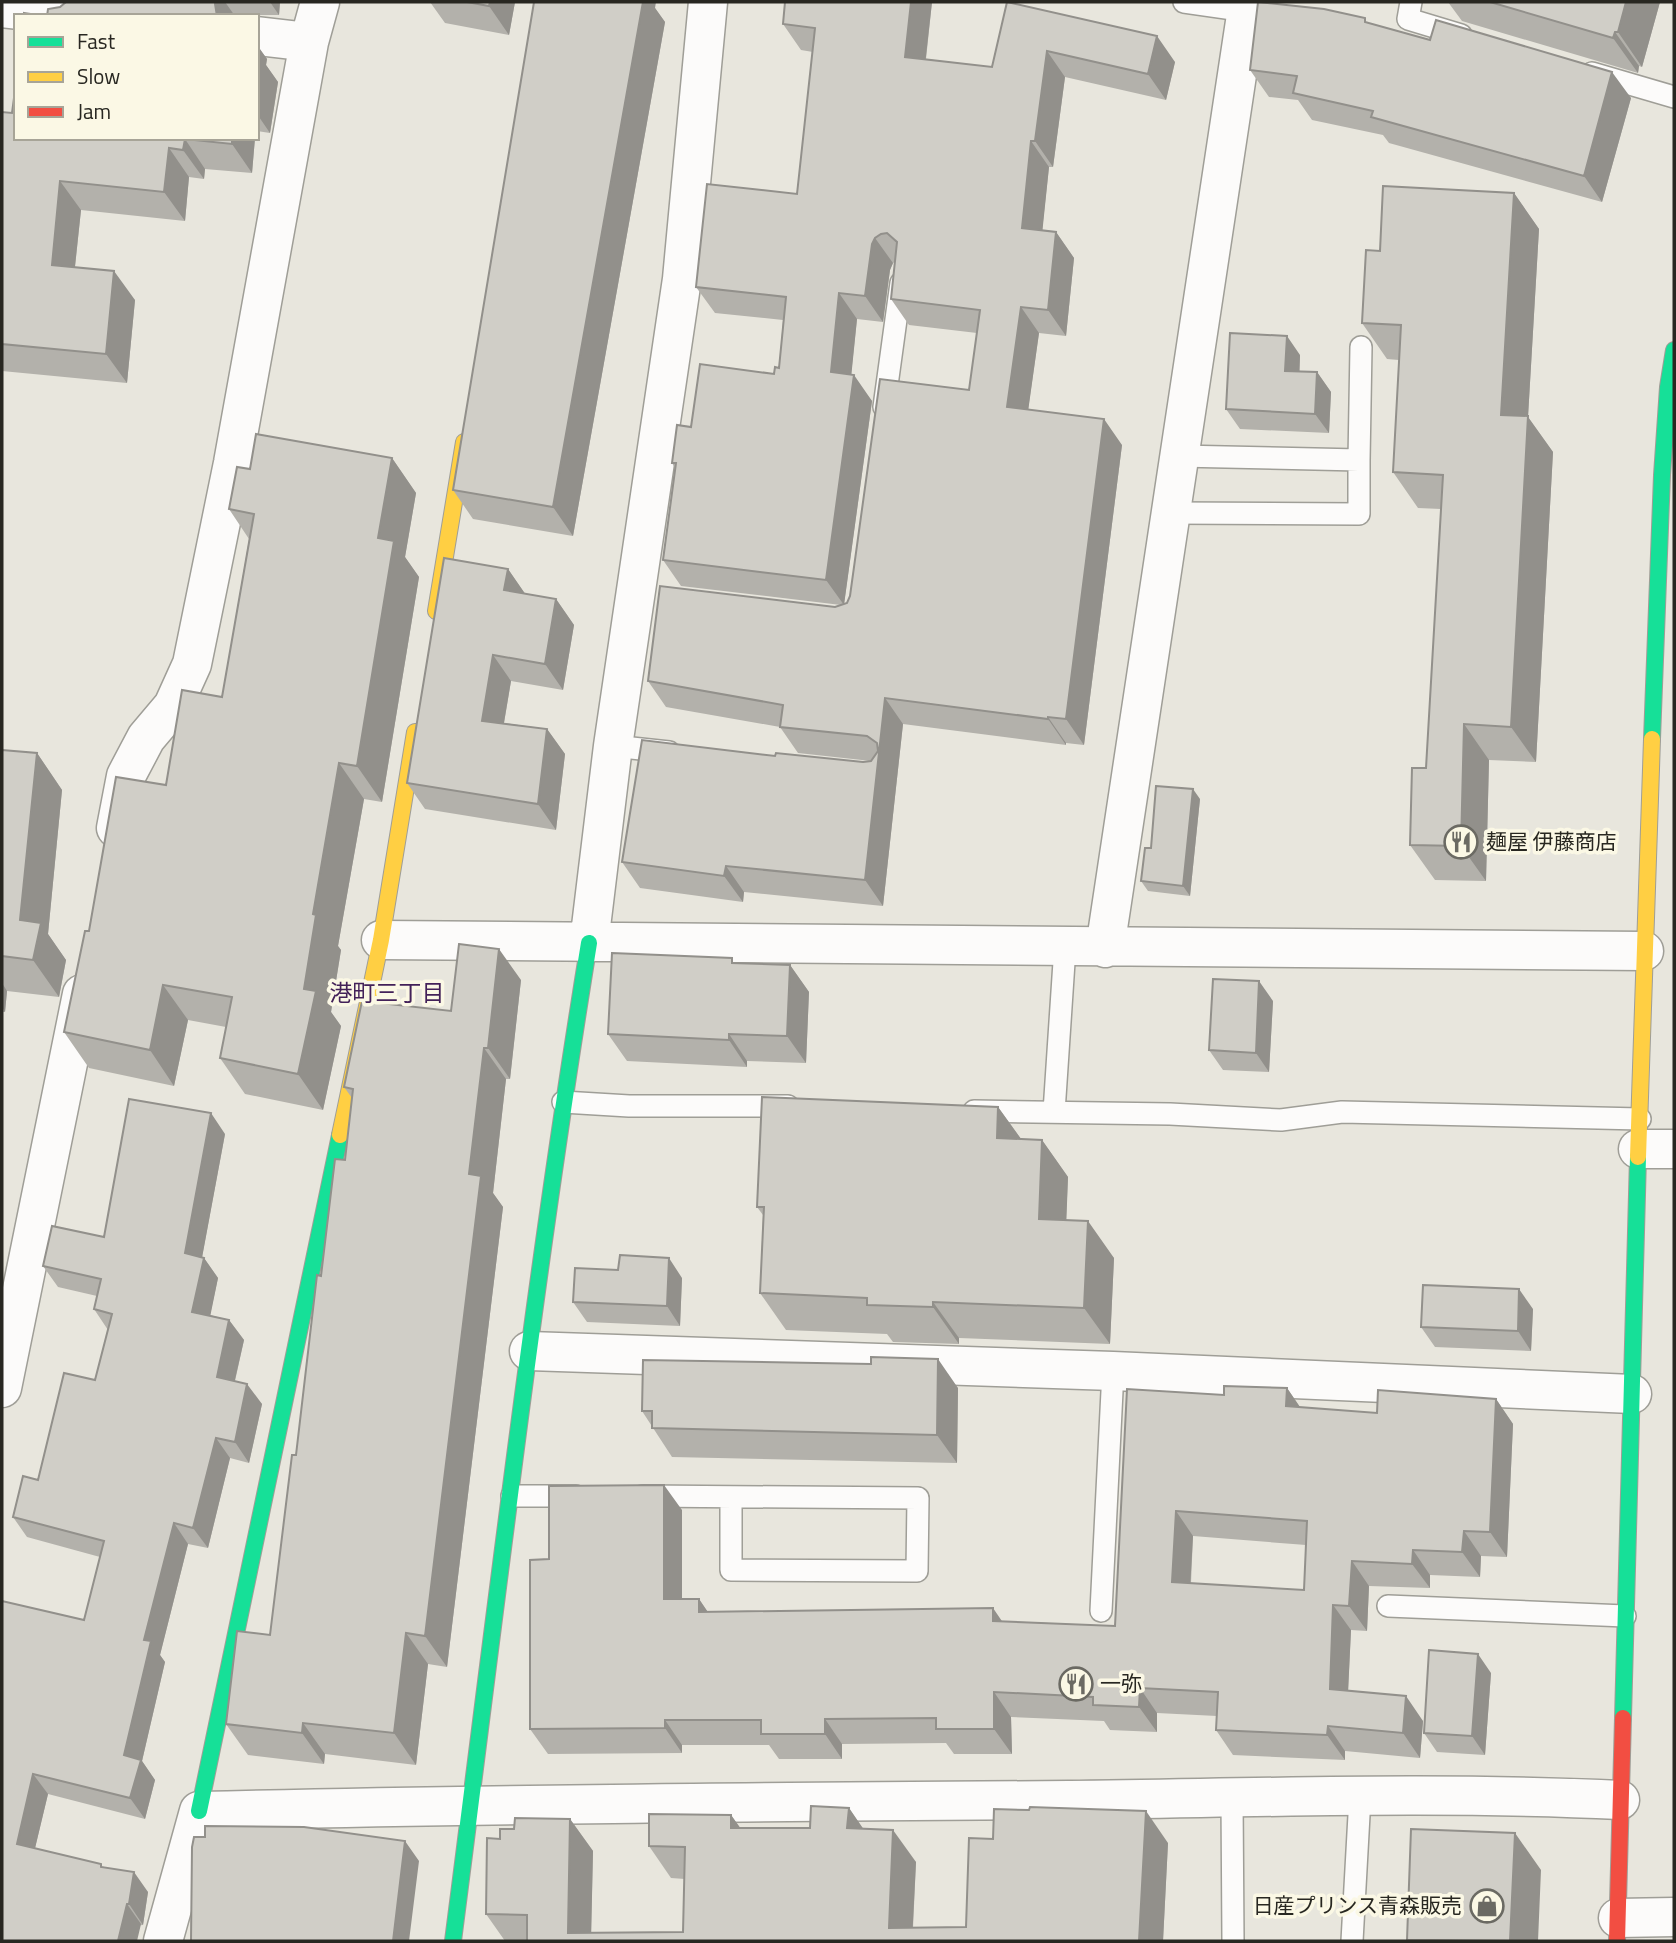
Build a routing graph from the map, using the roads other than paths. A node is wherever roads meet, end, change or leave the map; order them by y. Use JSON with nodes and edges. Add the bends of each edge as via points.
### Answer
{"nodes":[{"id":1,"x":320,"y":2,"type":"edge"},
{"id":2,"x":708,"y":2,"type":"edge"},
{"id":3,"x":1184,"y":2,"type":"edge"},
{"id":4,"x":1411,"y":2,"type":"edge"},
{"id":5,"x":1247,"y":6,"type":"edge"},
{"id":6,"x":2,"y":8,"type":"edge"},
{"id":7,"x":54,"y":14,"type":"edge"},
{"id":8,"x":259,"y":36,"type":"edge"},
{"id":9,"x":1474,"y":38,"type":"edge"},
{"id":10,"x":309,"y":41,"type":"junction"},
{"id":11,"x":1568,"y":66,"type":"edge"},
{"id":12,"x":1674,"y":97,"type":"edge"},
{"id":13,"x":903,"y":272,"type":"edge"},
{"id":14,"x":1361,"y":347,"type":"edge"},
{"id":15,"x":1672,"y":374,"type":"edge"},
{"id":16,"x":466,"y":429,"type":"edge"},
{"id":17,"x":881,"y":433,"type":"edge"},
{"id":18,"x":1180,"y":456,"type":"junction"},
{"id":19,"x":1359,"y":460,"type":"junction"},
{"id":20,"x":1171,"y":513,"type":"junction"},
{"id":21,"x":434,"y":623,"type":"edge"},
{"id":22,"x":418,"y":719,"type":"edge"},
{"id":23,"x":613,"y":746,"type":"junction"},
{"id":24,"x":694,"y":755,"type":"edge"},
{"id":25,"x":110,"y":858,"type":"edge"},
{"id":26,"x":381,"y":940,"type":"junction"},
{"id":27,"x":589,"y":943,"type":"junction"},
{"id":28,"x":1065,"y":947,"type":"junction"},
{"id":29,"x":1105,"y":948,"type":"junction"},
{"id":30,"x":1644,"y":951,"type":"junction"},
{"id":31,"x":88,"y":966,"type":"edge"},
{"id":32,"x":563,"y":1102,"type":"junction"},
{"id":33,"x":813,"y":1107,"type":"edge"},
{"id":34,"x":958,"y":1110,"type":"edge"},
{"id":35,"x":1054,"y":1112,"type":"junction"},
{"id":36,"x":1651,"y":1139,"type":"edge"},
{"id":37,"x":529,"y":1351,"type":"junction"},
{"id":38,"x":1114,"y":1371,"type":"junction"},
{"id":39,"x":2,"y":1388,"type":"edge"},
{"id":40,"x":1632,"y":1394,"type":"junction"},
{"id":41,"x":512,"y":1496,"type":"junction"},
{"id":42,"x":594,"y":1496,"type":"edge"},
{"id":43,"x":622,"y":1496,"type":"edge"},
{"id":44,"x":731,"y":1497,"type":"junction"},
{"id":45,"x":1388,"y":1606,"type":"dead end"},
{"id":46,"x":1101,"y":1611,"type":"dead end"},
{"id":47,"x":1625,"y":1616,"type":"junction"},
{"id":48,"x":1360,"y":1797,"type":"junction"},
{"id":49,"x":1232,"y":1798,"type":"junction"},
{"id":50,"x":1620,"y":1800,"type":"junction"},
{"id":51,"x":471,"y":1805,"type":"junction"},
{"id":52,"x":199,"y":1811,"type":"junction"},
{"id":53,"x":1674,"y":1917,"type":"edge"},
{"id":54,"x":1617,"y":1930,"type":"edge"},
{"id":55,"x":163,"y":1941,"type":"edge"},
{"id":56,"x":453,"y":1941,"type":"edge"},
{"id":57,"x":1233,"y":1941,"type":"edge"},
{"id":58,"x":1352,"y":1941,"type":"edge"}],
"edges":[{"from":1,"to":10,"type":"street"},
{"from":2,"to":23,"type":"street","via":[[682,279],[642,595]]},
{"from":3,"to":5,"type":"lane"},
{"from":4,"to":9,"type":"lane","via":[[1408,19]]},
{"from":5,"to":18,"type":"street"},
{"from":6,"to":7,"type":"street"},
{"from":8,"to":10,"type":"street"},
{"from":10,"to":25,"type":"street","via":[[236,449],[192,664],[173,706],[146,738],[126,776]]},
{"from":11,"to":12,"type":"lane"},
{"from":13,"to":17,"type":"lane"},
{"from":14,"to":19,"type":"lane"},
{"from":15,"to":30,"type":"street","via":[[1661,475]]},
{"from":16,"to":21,"type":"street"},
{"from":18,"to":19,"type":"lane"},
{"from":18,"to":20,"type":"street"},
{"from":19,"to":20,"type":"lane","via":[[1359,514]]},
{"from":20,"to":29,"type":"street"},
{"from":22,"to":26,"type":"street"},
{"from":23,"to":24,"type":"lane"},
{"from":23,"to":27,"type":"street"},
{"from":26,"to":27,"type":"street"},
{"from":26,"to":52,"type":"street"},
{"from":27,"to":28,"type":"street"},
{"from":27,"to":32,"type":"street"},
{"from":28,"to":29,"type":"street"},
{"from":28,"to":35,"type":"lane"},
{"from":29,"to":30,"type":"street"},
{"from":30,"to":36,"type":"street"},
{"from":31,"to":39,"type":"street"},
{"from":32,"to":33,"type":"lane"},
{"from":32,"to":37,"type":"street"},
{"from":34,"to":35,"type":"lane"},
{"from":35,"to":36,"type":"lane","via":[[1280,1120],[1342,1112]]},
{"from":36,"to":40,"type":"street"},
{"from":37,"to":38,"type":"street"},
{"from":37,"to":41,"type":"street"},
{"from":38,"to":40,"type":"street"},
{"from":38,"to":46,"type":"lane"},
{"from":40,"to":47,"type":"street"},
{"from":41,"to":42,"type":"lane"},
{"from":41,"to":51,"type":"street"},
{"from":43,"to":44,"type":"lane"},
{"from":44,"to":44,"type":"lane","via":[[918,1498],[917,1571],[731,1570]]},
{"from":45,"to":47,"type":"lane"},
{"from":47,"to":50,"type":"street"},
{"from":48,"to":49,"type":"street"},
{"from":48,"to":50,"type":"street"},
{"from":48,"to":58,"type":"lane"},
{"from":49,"to":51,"type":"street"},
{"from":49,"to":57,"type":"lane"},
{"from":50,"to":54,"type":"street"},
{"from":51,"to":52,"type":"street"},
{"from":51,"to":56,"type":"street"},
{"from":52,"to":55,"type":"street"},
{"from":53,"to":54,"type":"street"}]}
